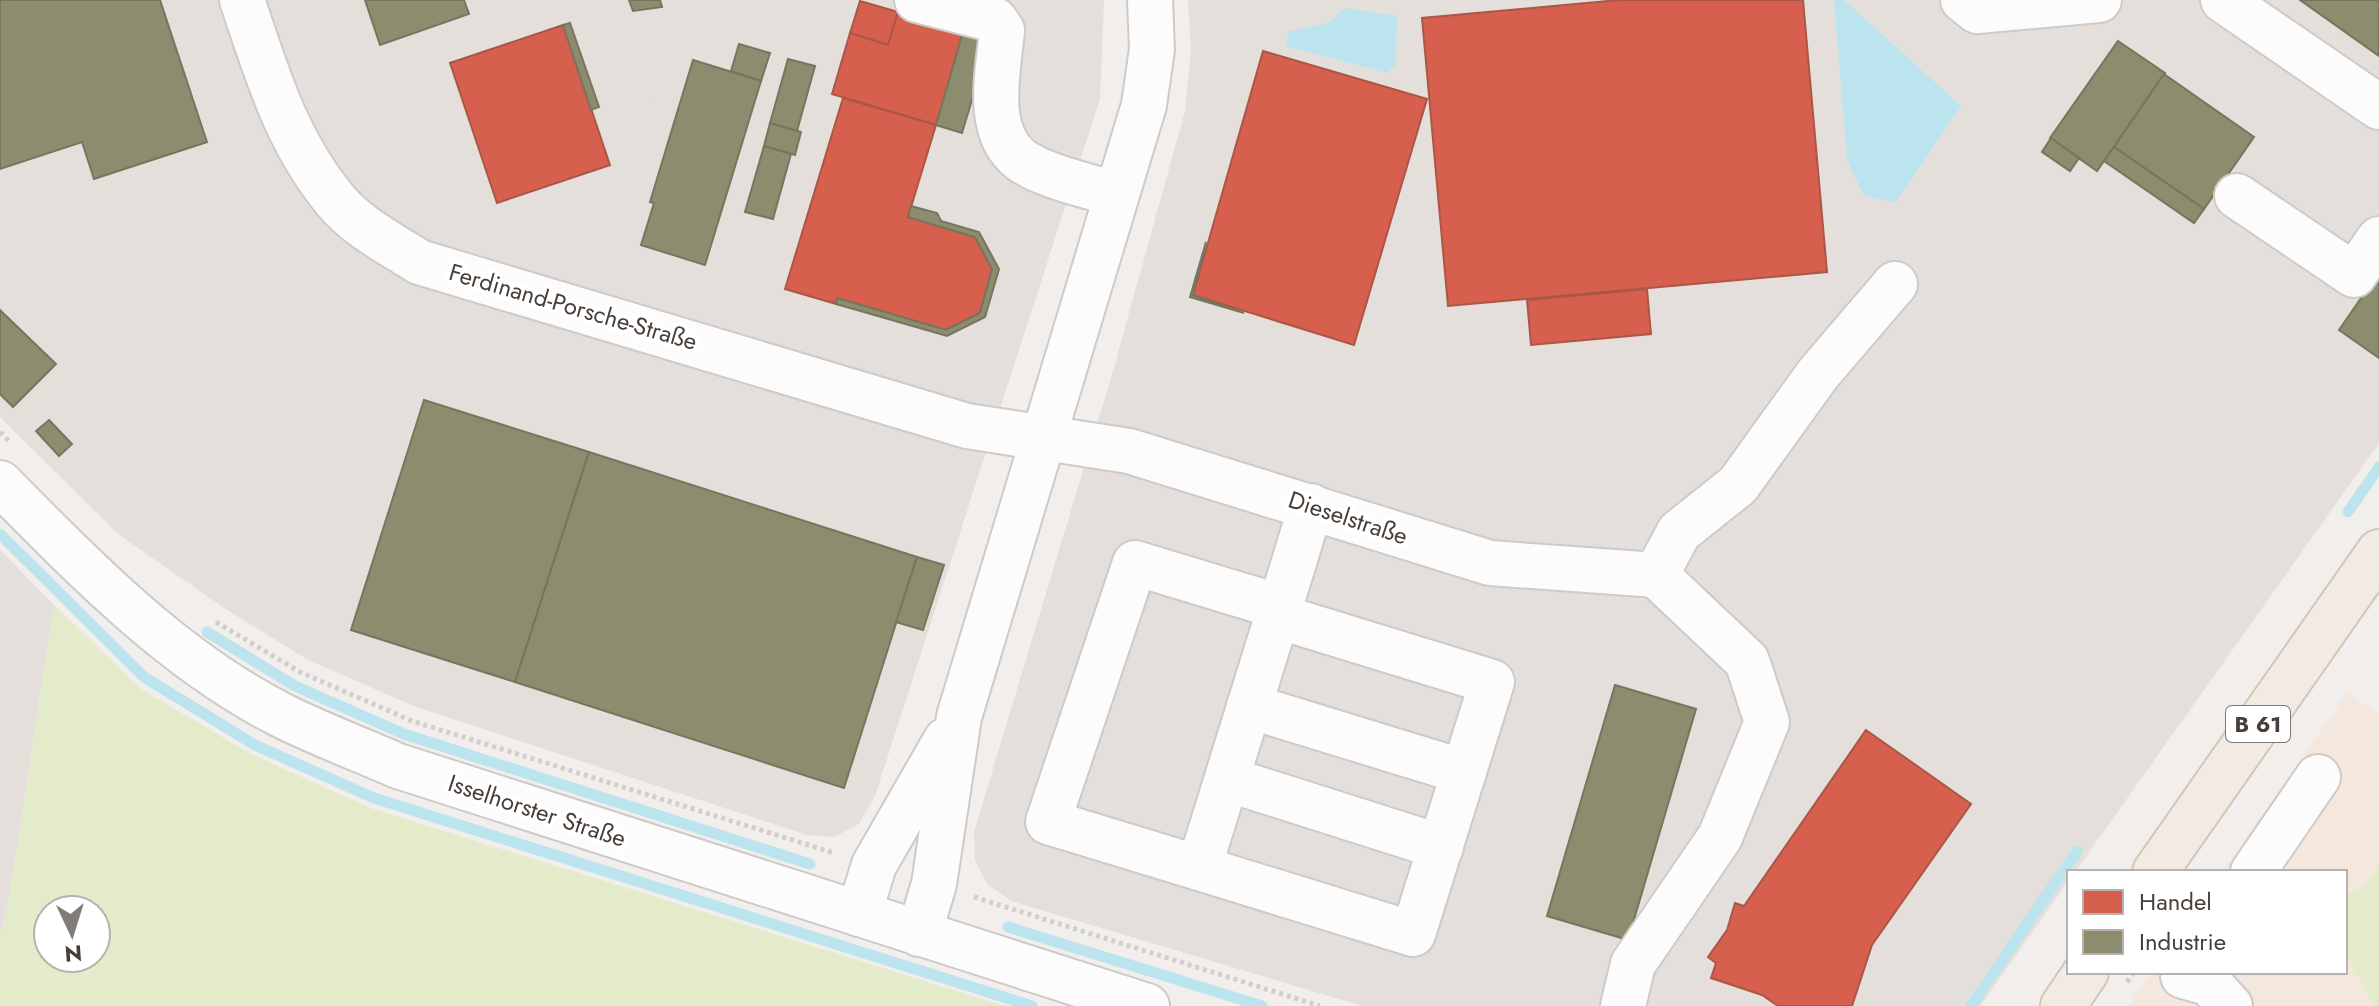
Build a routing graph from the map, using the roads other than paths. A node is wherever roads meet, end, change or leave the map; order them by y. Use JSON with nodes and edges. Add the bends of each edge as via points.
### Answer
{"nodes":[{"id":1,"x":242,"y":0,"type":"edge"},
{"id":2,"x":917,"y":0,"type":"edge"},
{"id":3,"x":1150,"y":0,"type":"edge"},
{"id":4,"x":1963,"y":0,"type":"edge"},
{"id":5,"x":2099,"y":0,"type":"edge"},
{"id":6,"x":2223,"y":0,"type":"edge"},
{"id":7,"x":2379,"y":107,"type":"edge"},
{"id":8,"x":1115,"y":194,"type":"junction"},
{"id":9,"x":2237,"y":196,"type":"dead end"},
{"id":10,"x":2379,"y":239,"type":"edge"},
{"id":11,"x":1895,"y":284,"type":"dead end"},
{"id":12,"x":1043,"y":438,"type":"junction"},
{"id":13,"x":0,"y":483,"type":"edge"},
{"id":14,"x":1311,"y":506,"type":"junction"},
{"id":15,"x":2379,"y":552,"type":"edge"},
{"id":16,"x":1656,"y":575,"type":"junction"},
{"id":17,"x":1278,"y":611,"type":"junction"},
{"id":18,"x":1249,"y":706,"type":"junction"},
{"id":19,"x":959,"y":717,"type":"junction"},
{"id":20,"x":1464,"y":772,"type":"junction"},
{"id":21,"x":2318,"y":777,"type":"dead end"},
{"id":22,"x":1227,"y":779,"type":"junction"},
{"id":23,"x":1441,"y":847,"type":"junction"},
{"id":24,"x":1199,"y":868,"type":"junction"},
{"id":25,"x":2156,"y":870,"type":"edge"},
{"id":26,"x":2254,"y":870,"type":"edge"},
{"id":27,"x":859,"y":914,"type":"junction"},
{"id":28,"x":919,"y":934,"type":"junction"},
{"id":29,"x":2085,"y":974,"type":"edge"},
{"id":30,"x":2178,"y":985,"type":"edge"},
{"id":31,"x":1147,"y":1006,"type":"edge"},
{"id":32,"x":1623,"y":1006,"type":"edge"},
{"id":33,"x":2063,"y":1006,"type":"edge"},
{"id":34,"x":2230,"y":1006,"type":"edge"}],
"edges":[{"from":1,"to":12,"type":"street","name":"Ferdinand-Porsche-Straße","via":[[284,123],[336,202],[419,262],[967,426]]},
{"from":2,"to":8,"type":"street","via":[[995,20],[1002,30],[996,105],[1000,125],[1022,160]]},
{"from":3,"to":8,"type":"street","via":[[1152,49],[1144,105]]},
{"from":4,"to":5,"type":"street","via":[[1977,11]]},
{"from":6,"to":7,"type":"street"},
{"from":8,"to":12,"type":"street"},
{"from":9,"to":10,"type":"street","via":[[2354,275]]},
{"from":11,"to":16,"type":"street","via":[[1818,374],[1738,485],[1679,532]]},
{"from":12,"to":14,"type":"street","name":"Dieselstraße","via":[[1129,451]]},
{"from":12,"to":19,"type":"street"},
{"from":13,"to":27,"type":"street","name":"Isselhorster Straße","via":[[91,574],[189,656],[279,714],[398,766]]},
{"from":14,"to":16,"type":"street","name":"Dieselstraße","via":[[1490,563]]},
{"from":14,"to":17,"type":"street"},
{"from":15,"to":25,"type":"main road","number":"B 61"},
{"from":16,"to":32,"type":"street","via":[[1747,661],[1767,722],[1720,837],[1633,964]]},
{"from":17,"to":18,"type":"street"},
{"from":17,"to":20,"type":"street","via":[[1492,682]]},
{"from":17,"to":24,"type":"street","via":[[1135,563],[1048,822]]},
{"from":18,"to":20,"type":"street"},
{"from":18,"to":22,"type":"street"},
{"from":19,"to":27,"type":"street","via":[[874,865]]},
{"from":19,"to":28,"type":"street","via":[[934,884]]},
{"from":20,"to":23,"type":"street"},
{"from":21,"to":26,"type":"street"},
{"from":22,"to":23,"type":"street"},
{"from":22,"to":24,"type":"street"},
{"from":23,"to":24,"type":"street","via":[[1413,934]]},
{"from":27,"to":28,"type":"street","name":"Isselhorster Straße"},
{"from":28,"to":31,"type":"street","name":"Isselhorster Straße"},
{"from":29,"to":33,"type":"main road"},
{"from":30,"to":34,"type":"street","via":[[2209,983]]}]}
